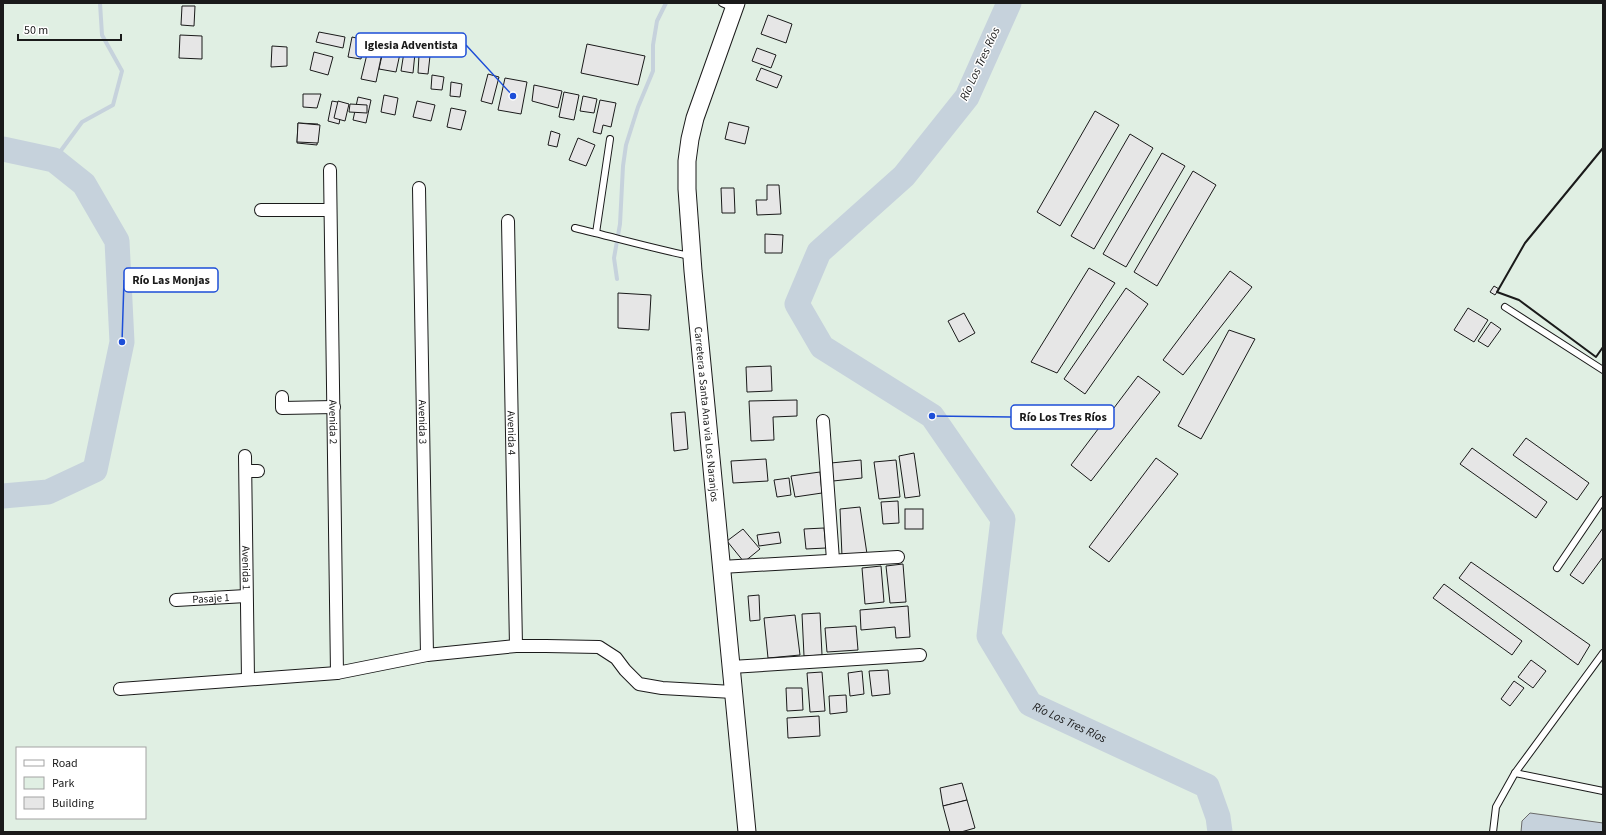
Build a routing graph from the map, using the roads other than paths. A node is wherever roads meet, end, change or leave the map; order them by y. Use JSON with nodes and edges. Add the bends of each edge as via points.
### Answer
{"nodes":[{"id":1,"x":730,"y":5,"type":"edge"},
{"id":2,"x":610,"y":139,"type":"dead end"},
{"id":3,"x":330,"y":170,"type":"dead end"},
{"id":4,"x":420,"y":188,"type":"dead end"},
{"id":5,"x":261,"y":210,"type":"dead end"},
{"id":6,"x":330,"y":210,"type":"junction"},
{"id":7,"x":508,"y":220,"type":"dead end"},
{"id":8,"x":575,"y":228,"type":"dead end"},
{"id":9,"x":596,"y":233,"type":"junction"},
{"id":10,"x":692,"y":256,"type":"junction"},
{"id":11,"x":1505,"y":307,"type":"dead end"},
{"id":12,"x":1603,"y":370,"type":"edge"},
{"id":13,"x":282,"y":402,"type":"dead end"},
{"id":14,"x":334,"y":407,"type":"junction"},
{"id":15,"x":823,"y":421,"type":"dead end"},
{"id":16,"x":245,"y":456,"type":"dead end"},
{"id":17,"x":1603,"y":500,"type":"edge"},
{"id":18,"x":898,"y":557,"type":"dead end"},
{"id":19,"x":833,"y":560,"type":"junction"},
{"id":20,"x":721,"y":567,"type":"junction"},
{"id":21,"x":1557,"y":568,"type":"dead end"},
{"id":22,"x":246,"y":596,"type":"junction"},
{"id":23,"x":176,"y":600,"type":"dead end"},
{"id":24,"x":516,"y":646,"type":"junction"},
{"id":25,"x":1603,"y":653,"type":"edge"},
{"id":26,"x":427,"y":655,"type":"junction"},
{"id":27,"x":920,"y":655,"type":"dead end"},
{"id":28,"x":731,"y":667,"type":"junction"},
{"id":29,"x":337,"y":673,"type":"junction"},
{"id":30,"x":248,"y":679,"type":"junction"},
{"id":31,"x":120,"y":689,"type":"dead end"},
{"id":32,"x":733,"y":692,"type":"junction"},
{"id":33,"x":1515,"y":773,"type":"junction"},
{"id":34,"x":1603,"y":791,"type":"edge"},
{"id":35,"x":747,"y":832,"type":"edge"},
{"id":36,"x":1493,"y":832,"type":"edge"}],
"edges":[{"from":1,"to":10,"type":"main road","name":"Carretera a Santa Ana via Los Naranjos","via":[[690,139],[687,189]]},
{"from":2,"to":9,"type":"lane"},
{"from":3,"to":6,"type":"street","name":"Avenida 2"},
{"from":4,"to":26,"type":"street","name":"Avenida 3"},
{"from":5,"to":6,"type":"street"},
{"from":6,"to":14,"type":"street","name":"Avenida 2"},
{"from":7,"to":24,"type":"street","name":"Avenida 4"},
{"from":8,"to":9,"type":"lane"},
{"from":9,"to":10,"type":"lane"},
{"from":10,"to":20,"type":"main road","name":"Carretera a Santa Ana via Los Naranjos"},
{"from":11,"to":12,"type":"lane"},
{"from":13,"to":14,"type":"street"},
{"from":14,"to":29,"type":"street","name":"Avenida 2"},
{"from":15,"to":19,"type":"street"},
{"from":16,"to":22,"type":"street","name":"Avenida 1","via":[[252,471]]},
{"from":17,"to":21,"type":"lane"},
{"from":18,"to":19,"type":"street"},
{"from":19,"to":20,"type":"street"},
{"from":20,"to":28,"type":"main road","name":"Carretera a Santa Ana via Los Naranjos"},
{"from":22,"to":23,"type":"street","name":"Pasaje 1","via":[[191,593]]},
{"from":22,"to":30,"type":"street","name":"Avenida 1"},
{"from":24,"to":26,"type":"street"},
{"from":24,"to":32,"type":"street","via":[[599,647],[616,658],[639,684],[662,688]]},
{"from":25,"to":33,"type":"lane"},
{"from":26,"to":29,"type":"street"},
{"from":27,"to":28,"type":"street"},
{"from":28,"to":32,"type":"main road","name":"Carretera a Santa Ana via Los Naranjos"},
{"from":29,"to":30,"type":"street"},
{"from":30,"to":31,"type":"street"},
{"from":32,"to":35,"type":"main road","name":"Carretera a Santa Ana via Los Naranjos"},
{"from":33,"to":34,"type":"lane"},
{"from":33,"to":36,"type":"lane","via":[[1496,807]]}]}
